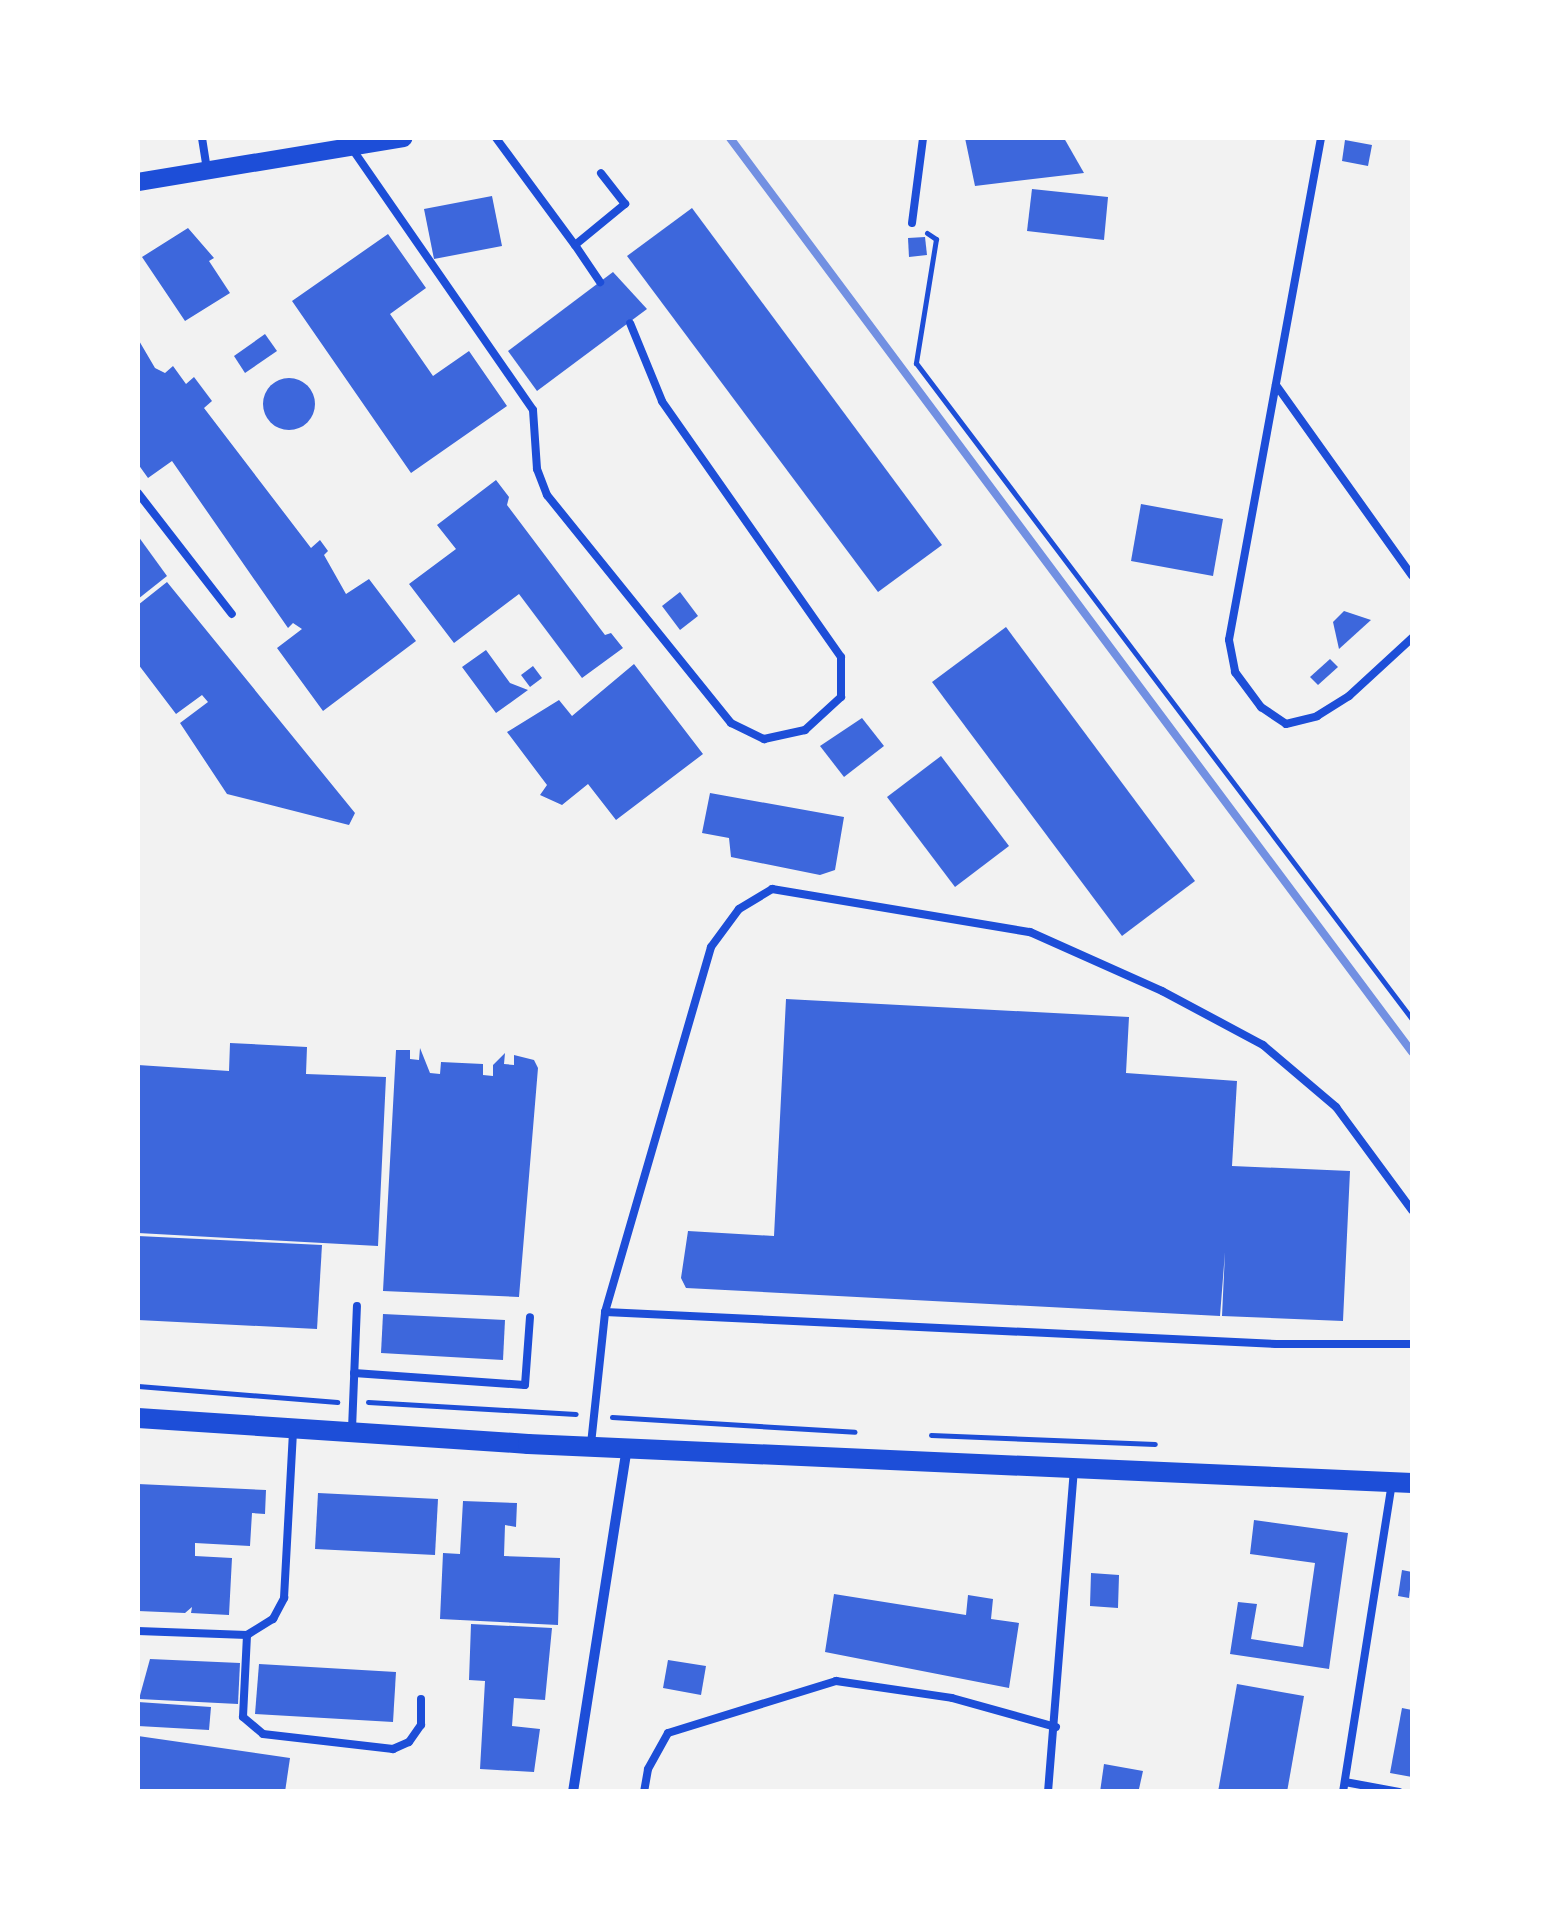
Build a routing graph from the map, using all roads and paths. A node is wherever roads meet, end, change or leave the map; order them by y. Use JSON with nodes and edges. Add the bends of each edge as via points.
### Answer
{"nodes":[{"id":1,"x":202,"y":138,"type":"edge"},
{"id":2,"x":403,"y":138,"type":"edge"},
{"id":3,"x":496,"y":138,"type":"edge"},
{"id":4,"x":923,"y":138,"type":"edge"},
{"id":5,"x":1321,"y":138,"type":"edge"},
{"id":6,"x":350,"y":146,"type":"junction"},
{"id":7,"x":207,"y":171,"type":"junction"},
{"id":8,"x":601,"y":173,"type":"dead end"},
{"id":9,"x":138,"y":182,"type":"edge"},
{"id":10,"x":912,"y":223,"type":"joint"},
{"id":11,"x":575,"y":245,"type":"junction"},
{"id":12,"x":600,"y":282,"type":"dead end"},
{"id":13,"x":630,"y":322,"type":"dead end"},
{"id":14,"x":1276,"y":385,"type":"junction"},
{"id":15,"x":138,"y":493,"type":"edge"},
{"id":16,"x":1412,"y":576,"type":"edge"},
{"id":17,"x":232,"y":614,"type":"dead end"},
{"id":18,"x":1412,"y":638,"type":"edge"},
{"id":19,"x":1412,"y":1019,"type":"edge"},
{"id":20,"x":1412,"y":1210,"type":"edge"},
{"id":21,"x":357,"y":1306,"type":"dead end"},
{"id":22,"x":605,"y":1312,"type":"junction"},
{"id":23,"x":530,"y":1318,"type":"dead end"},
{"id":24,"x":1412,"y":1344,"type":"edge"},
{"id":25,"x":354,"y":1372,"type":"junction"},
{"id":26,"x":138,"y":1386,"type":"edge"},
{"id":27,"x":332,"y":1402,"type":"dead end"},
{"id":28,"x":374,"y":1403,"type":"dead end"},
{"id":29,"x":563,"y":1414,"type":"dead end"},
{"id":30,"x":138,"y":1418,"type":"edge"},
{"id":31,"x":619,"y":1418,"type":"dead end"},
{"id":32,"x":293,"y":1430,"type":"junction"},
{"id":33,"x":352,"y":1434,"type":"junction"},
{"id":34,"x":864,"y":1434,"type":"dead end"},
{"id":35,"x":928,"y":1435,"type":"dead end"},
{"id":36,"x":1161,"y":1445,"type":"dead end"},
{"id":37,"x":590,"y":1447,"type":"junction"},
{"id":38,"x":627,"y":1448,"type":"junction"},
{"id":39,"x":1075,"y":1467,"type":"junction"},
{"id":40,"x":1402,"y":1483,"type":"edge"},
{"id":41,"x":138,"y":1630,"type":"edge"},
{"id":42,"x":248,"y":1635,"type":"junction"},
{"id":43,"x":422,"y":1699,"type":"dead end"},
{"id":44,"x":1056,"y":1727,"type":"junction"},
{"id":45,"x":1344,"y":1786,"type":"edge"},
{"id":46,"x":573,"y":1792,"type":"edge"},
{"id":47,"x":644,"y":1792,"type":"edge"},
{"id":48,"x":1048,"y":1792,"type":"edge"},
{"id":49,"x":1399,"y":1792,"type":"edge"}],
"edges":[{"from":1,"to":7,"type":"lane"},
{"from":2,"to":6,"type":"street"},
{"from":3,"to":11,"type":"lane"},
{"from":4,"to":10,"type":"lane"},
{"from":5,"to":14,"type":"lane"},
{"from":6,"to":7,"type":"street"},
{"from":6,"to":13,"type":"lane","via":[[534,410],[537,469],[547,496],[731,723],[764,740],[805,730],[841,696],[841,657],[662,401]]},
{"from":7,"to":9,"type":"street"},
{"from":8,"to":11,"type":"lane","via":[[625,204]]},
{"from":10,"to":19,"type":"path","via":[[936,239],[916,363]]},
{"from":11,"to":12,"type":"lane"},
{"from":14,"to":16,"type":"lane"},
{"from":14,"to":18,"type":"lane","via":[[1230,640],[1235,672],[1261,708],[1286,724],[1318,716],[1349,696]]},
{"from":15,"to":17,"type":"lane"},
{"from":20,"to":22,"type":"lane","via":[[1336,1107],[1263,1046],[1162,991],[1030,932],[772,888],[739,909],[712,947]]},
{"from":21,"to":25,"type":"lane"},
{"from":22,"to":24,"type":"lane","via":[[1276,1344]]},
{"from":22,"to":37,"type":"lane"},
{"from":23,"to":25,"type":"lane","via":[[525,1385]]},
{"from":25,"to":33,"type":"lane"},
{"from":26,"to":27,"type":"path"},
{"from":28,"to":29,"type":"path"},
{"from":30,"to":32,"type":"main road"},
{"from":31,"to":34,"type":"path"},
{"from":32,"to":33,"type":"main road"},
{"from":32,"to":42,"type":"lane","via":[[284,1598],[273,1619]]},
{"from":33,"to":37,"type":"main road"},
{"from":35,"to":36,"type":"path"},
{"from":37,"to":38,"type":"main road"},
{"from":38,"to":39,"type":"main road"},
{"from":38,"to":46,"type":"street"},
{"from":39,"to":40,"type":"main road"},
{"from":39,"to":44,"type":"lane"},
{"from":40,"to":45,"type":"lane"},
{"from":41,"to":42,"type":"lane"},
{"from":42,"to":43,"type":"lane","via":[[243,1717],[263,1734],[393,1749],[410,1742],[420,1725]]},
{"from":44,"to":47,"type":"lane","via":[[952,1698],[836,1681],[668,1732],[648,1768]]},
{"from":44,"to":48,"type":"lane"},
{"from":45,"to":49,"type":"lane"}]}
